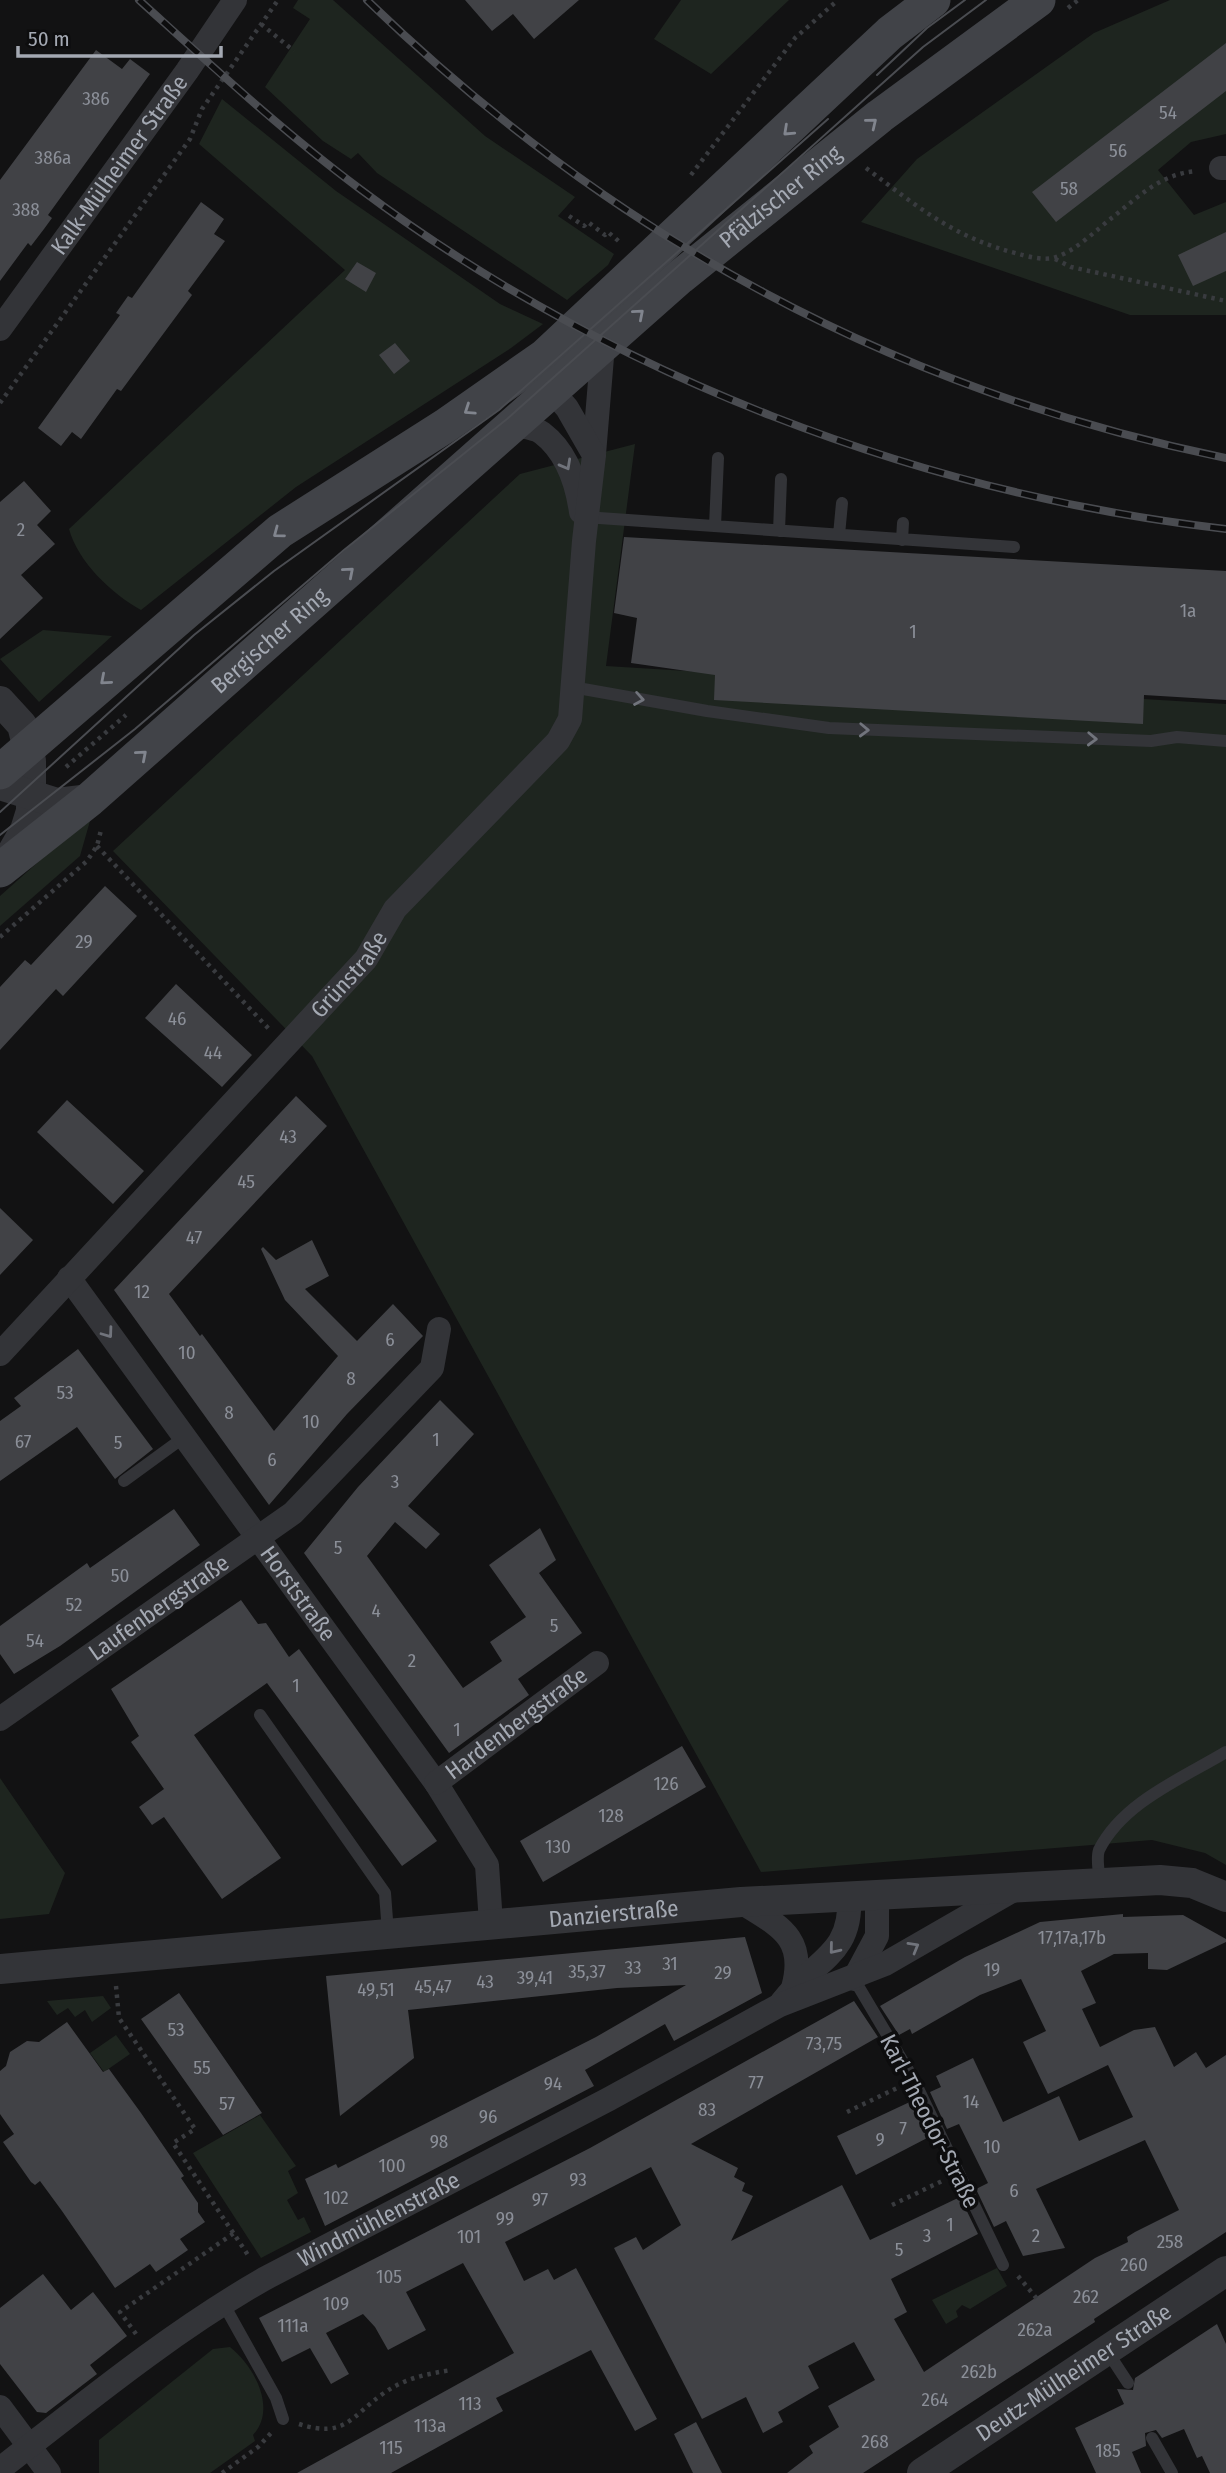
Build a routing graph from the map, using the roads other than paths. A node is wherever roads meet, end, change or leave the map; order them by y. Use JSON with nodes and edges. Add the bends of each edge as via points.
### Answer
{"nodes":[{"id":1,"x":234,"y":0,"type":"edge"},
{"id":2,"x":933,"y":0,"type":"edge"},
{"id":3,"x":1038,"y":0,"type":"edge"},
{"id":4,"x":0,"y":329,"type":"edge"},
{"id":5,"x":603,"y":345,"type":"junction"},
{"id":6,"x":517,"y":378,"type":"junction"},
{"id":7,"x":534,"y":408,"type":"junction"},
{"id":8,"x":594,"y":455,"type":"junction"},
{"id":9,"x":718,"y":458,"type":"dead end"},
{"id":10,"x":781,"y":479,"type":"dead end"},
{"id":11,"x":842,"y":503,"type":"dead end"},
{"id":12,"x":903,"y":523,"type":"dead end"},
{"id":13,"x":585,"y":525,"type":"junction"},
{"id":14,"x":715,"y":526,"type":"junction"},
{"id":15,"x":779,"y":531,"type":"junction"},
{"id":16,"x":839,"y":535,"type":"junction"},
{"id":17,"x":902,"y":540,"type":"junction"},
{"id":18,"x":1014,"y":548,"type":"dead end"},
{"id":19,"x":572,"y":687,"type":"junction"},
{"id":20,"x":0,"y":701,"type":"edge"},
{"id":21,"x":37,"y":739,"type":"junction"},
{"id":22,"x":1226,"y":741,"type":"edge"},
{"id":23,"x":0,"y":772,"type":"edge"},
{"id":24,"x":0,"y":785,"type":"edge"},
{"id":25,"x":32,"y":796,"type":"junction"},
{"id":26,"x":90,"y":799,"type":"junction"},
{"id":27,"x":2,"y":868,"type":"edge"},
{"id":28,"x":69,"y":1278,"type":"junction"},
{"id":29,"x":439,"y":1329,"type":"dead end"},
{"id":30,"x":0,"y":1354,"type":"edge"},
{"id":31,"x":183,"y":1438,"type":"junction"},
{"id":32,"x":124,"y":1481,"type":"dead end"},
{"id":33,"x":256,"y":1540,"type":"junction"},
{"id":34,"x":597,"y":1663,"type":"dead end"},
{"id":35,"x":260,"y":1715,"type":"dead end"},
{"id":36,"x":0,"y":1719,"type":"edge"},
{"id":37,"x":1226,"y":1752,"type":"edge"},
{"id":38,"x":436,"y":1783,"type":"junction"},
{"id":39,"x":1100,"y":1882,"type":"junction"},
{"id":40,"x":1021,"y":1886,"type":"junction"},
{"id":41,"x":863,"y":1895,"type":"junction"},
{"id":42,"x":1226,"y":1897,"type":"edge"},
{"id":43,"x":741,"y":1902,"type":"junction"},
{"id":44,"x":491,"y":1923,"type":"junction"},
{"id":45,"x":388,"y":1933,"type":"junction"},
{"id":46,"x":0,"y":1969,"type":"edge"},
{"id":47,"x":854,"y":1979,"type":"junction"},
{"id":48,"x":786,"y":1997,"type":"junction"},
{"id":49,"x":1003,"y":2266,"type":"road end"},
{"id":50,"x":1226,"y":2271,"type":"edge"},
{"id":51,"x":223,"y":2303,"type":"junction"},
{"id":52,"x":1107,"y":2350,"type":"junction"},
{"id":53,"x":1128,"y":2383,"type":"dead end"},
{"id":54,"x":0,"y":2407,"type":"edge"},
{"id":55,"x":283,"y":2419,"type":"road end"},
{"id":56,"x":1152,"y":2438,"type":"dead end"},
{"id":57,"x":30,"y":2446,"type":"junction"},
{"id":58,"x":0,"y":2469,"type":"edge"},
{"id":59,"x":49,"y":2473,"type":"edge"},
{"id":60,"x":922,"y":2473,"type":"edge"},
{"id":61,"x":1172,"y":2473,"type":"edge"}],
"edges":[{"from":1,"to":4,"type":"street","name":"Kalk-Mülheimer Straße"},
{"from":2,"to":6,"type":"main road","name":"Pfälzischer Ring","one_way":true,"via":[[890,33],[707,208]]},
{"from":5,"to":3,"type":"main road","name":"Pfälzischer Ring","one_way":true,"via":[[880,116]]},
{"from":5,"to":7,"type":"main road","name":"Pfälzischer Ring"},
{"from":5,"to":8,"type":"street","name":"Grünstraße"},
{"from":6,"to":7,"type":"street","name":"Grünstraße","via":[[533,381]]},
{"from":6,"to":21,"type":"main road","one_way":true,"via":[[280,531]]},
{"from":7,"to":8,"type":"street","via":[[584,433]]},
{"from":7,"to":13,"type":"street","name":"Grünstraße","one_way":true,"via":[[541,432],[563,458],[577,485]]},
{"from":26,"to":7,"type":"main road","name":"Bergischer Ring","one_way":true},
{"from":8,"to":13,"type":"street","name":"Grünstraße"},
{"from":9,"to":14,"type":"lane"},
{"from":10,"to":15,"type":"lane"},
{"from":11,"to":16,"type":"lane"},
{"from":12,"to":17,"type":"lane"},
{"from":13,"to":14,"type":"lane"},
{"from":13,"to":19,"type":"street","name":"Grünstraße"},
{"from":14,"to":15,"type":"lane"},
{"from":15,"to":16,"type":"lane"},
{"from":16,"to":17,"type":"lane"},
{"from":17,"to":18,"type":"lane"},
{"from":19,"to":22,"type":"lane","one_way":true,"via":[[829,729]]},
{"from":19,"to":28,"type":"street","name":"Grünstraße","via":[[570,719],[558,741],[395,909],[366,959]]},
{"from":20,"to":21,"type":"street"},
{"from":21,"to":23,"type":"main road"},
{"from":21,"to":25,"type":"street"},
{"from":24,"to":25,"type":"street"},
{"from":25,"to":26,"type":"street","via":[[57,803]]},
{"from":25,"to":27,"type":"street","via":[[25,830]]},
{"from":26,"to":27,"type":"main road","name":"Bergischer Ring"},
{"from":28,"to":30,"type":"street","name":"Grünstraße"},
{"from":28,"to":31,"type":"street","name":"Horststraße","one_way":true},
{"from":29,"to":33,"type":"street","name":"Laufenbergstraße","via":[[432,1368],[293,1513]]},
{"from":31,"to":32,"type":"lane"},
{"from":31,"to":33,"type":"street","name":"Horststraße"},
{"from":33,"to":36,"type":"street","name":"Laufenbergstraße"},
{"from":33,"to":38,"type":"street","name":"Horststraße"},
{"from":34,"to":38,"type":"street","name":"Hardenbergstraße"},
{"from":35,"to":45,"type":"lane","via":[[385,1893]]},
{"from":37,"to":39,"type":"lane","via":[[1152,1795],[1120,1823],[1098,1852]]},
{"from":38,"to":44,"type":"street","name":"Horststraße","via":[[487,1866]]},
{"from":39,"to":40,"type":"street","name":"Danzierstraße"},
{"from":39,"to":42,"type":"street","name":"Danzierstraße","via":[[1192,1883]]},
{"from":40,"to":41,"type":"street","name":"Danzierstraße"},
{"from":47,"to":40,"type":"street","name":"Windmühlenstraße","one_way":true},
{"from":41,"to":43,"type":"street","name":"Danzierstraße"},
{"from":41,"to":47,"type":"street","via":[[877,1936]]},
{"from":41,"to":48,"type":"street","name":"Windmühlenstraße","one_way":true,"via":[[845,1936]]},
{"from":43,"to":44,"type":"street","name":"Danzierstraße"},
{"from":43,"to":48,"type":"street","via":[[778,1925],[792,1944],[799,1965]]},
{"from":44,"to":45,"type":"street","name":"Danzierstraße"},
{"from":45,"to":46,"type":"street","name":"Danzierstraße"},
{"from":47,"to":48,"type":"street","name":"Windmühlenstraße"},
{"from":47,"to":49,"type":"lane","name":"Karl-Theodor-Straße","via":[[914,2080]]},
{"from":48,"to":51,"type":"street","name":"Windmühlenstraße","via":[[609,2099]]},
{"from":50,"to":52,"type":"street","name":"Deutz-Mülheimer Straße"},
{"from":51,"to":55,"type":"lane"},
{"from":51,"to":57,"type":"street","name":"Windmühlenstraße"},
{"from":52,"to":53,"type":"lane"},
{"from":52,"to":60,"type":"street","name":"Deutz-Mülheimer Straße"},
{"from":54,"to":57,"type":"street"},
{"from":56,"to":61,"type":"lane"},
{"from":57,"to":58,"type":"street","name":"Windmühlenstraße"},
{"from":57,"to":59,"type":"street"}]}
